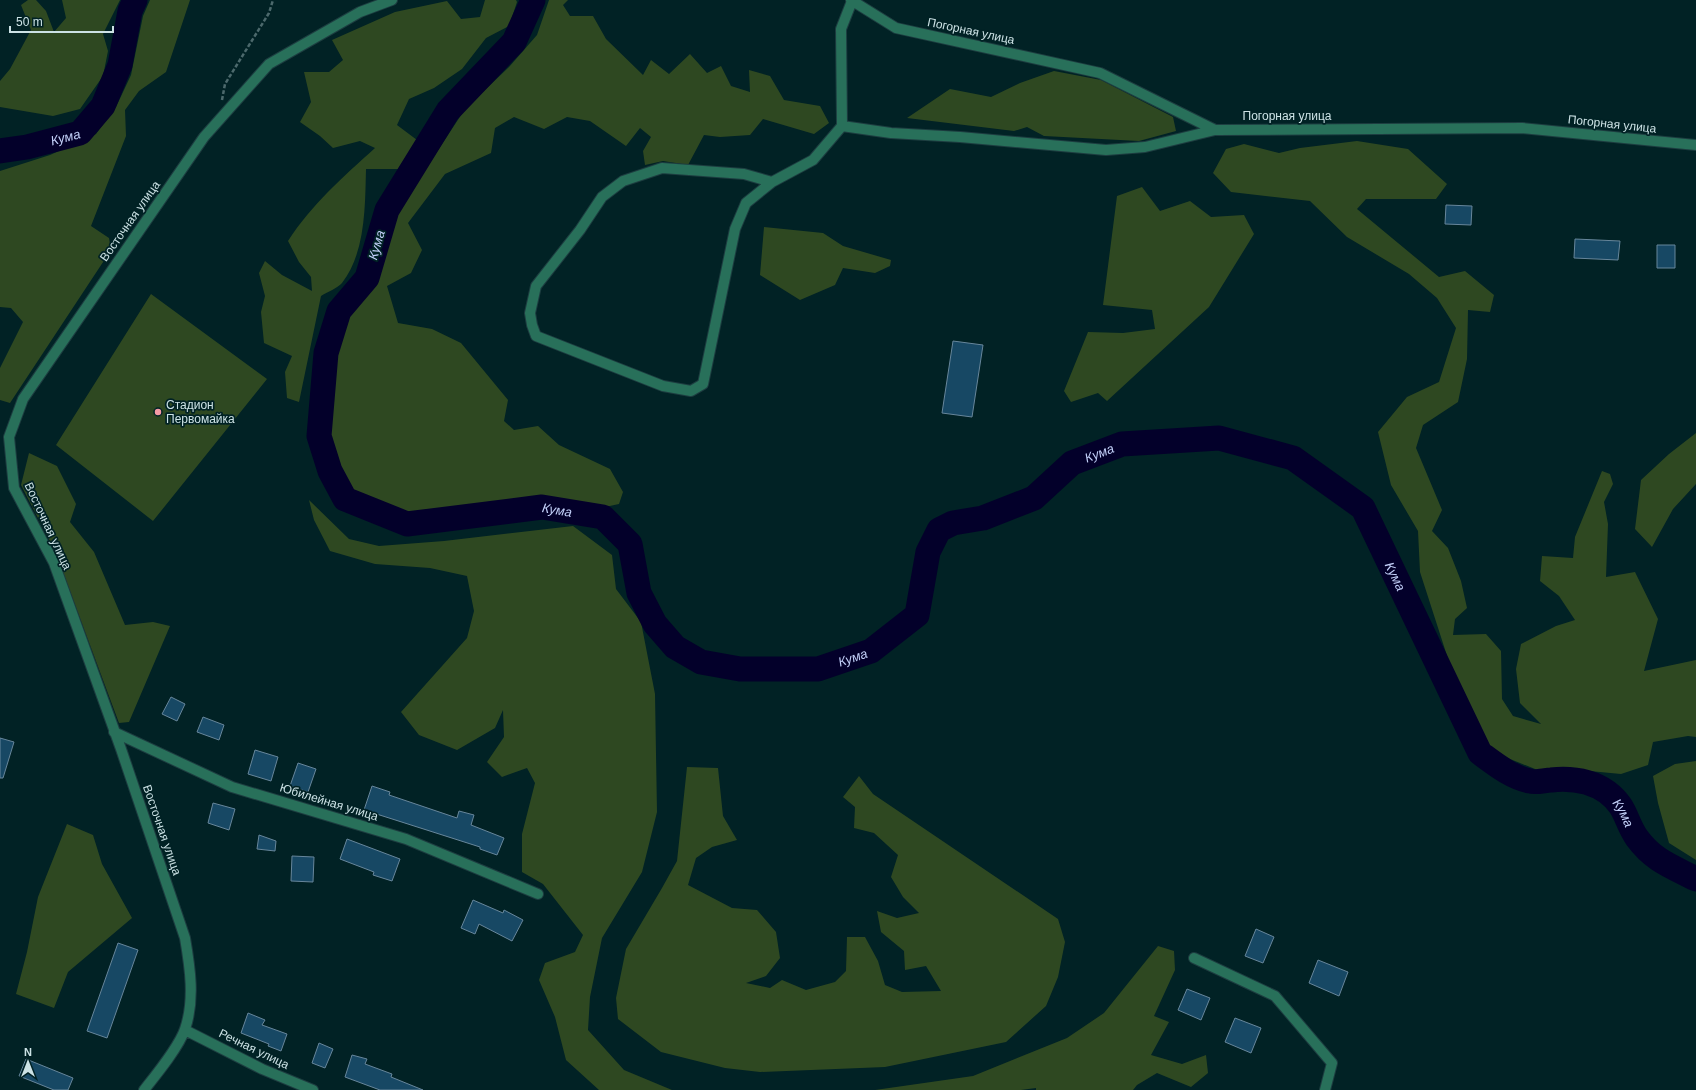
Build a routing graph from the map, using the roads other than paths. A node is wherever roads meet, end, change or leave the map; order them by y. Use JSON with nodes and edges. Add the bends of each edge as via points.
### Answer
{"nodes":[{"id":1,"x":392,"y":0,"type":"edge"},
{"id":2,"x":851,"y":1,"type":"edge"},
{"id":3,"x":842,"y":126,"type":"junction"},
{"id":4,"x":1215,"y":130,"type":"junction"},
{"id":5,"x":1696,"y":145,"type":"edge"},
{"id":6,"x":772,"y":182,"type":"junction"},
{"id":7,"x":114,"y":732,"type":"junction"},
{"id":8,"x":538,"y":894,"type":"dead end"},
{"id":9,"x":1194,"y":958,"type":"dead end"},
{"id":10,"x":185,"y":1030,"type":"junction"},
{"id":11,"x":144,"y":1090,"type":"edge"},
{"id":12,"x":313,"y":1090,"type":"edge"},
{"id":13,"x":1325,"y":1090,"type":"edge"}],
"edges":[{"from":1,"to":7,"type":"street","name":"Восточная улица","via":[[360,12],[269,64],[204,137],[23,399],[9,437],[14,488],[54,563]]},
{"from":2,"to":3,"type":"street","via":[[841,29]]},
{"from":2,"to":4,"type":"street","name":"Погорная улица","via":[[896,28],[1100,73]]},
{"from":3,"to":4,"type":"street","via":[[891,134],[960,137],[1106,150],[1145,147]]},
{"from":3,"to":6,"type":"street","via":[[813,160]]},
{"from":4,"to":5,"type":"street","name":"Погорная улица","via":[[1522,128]]},
{"from":6,"to":6,"type":"street","via":[[746,203],[735,229],[703,384],[691,391],[663,386],[536,336],[530,313],[536,286],[602,197],[623,181],[662,168],[744,174]]},
{"from":7,"to":8,"type":"street","name":"Юбилейная улица","via":[[232,787],[406,839]]},
{"from":7,"to":10,"type":"street","name":"Восточная улица","via":[[185,938],[190,968],[190,1003]]},
{"from":9,"to":13,"type":"street","via":[[1275,996],[1332,1063]]},
{"from":10,"to":11,"type":"street","name":"Восточная улица"},
{"from":10,"to":12,"type":"street","name":"Речная улица","via":[[262,1069]]}]}
